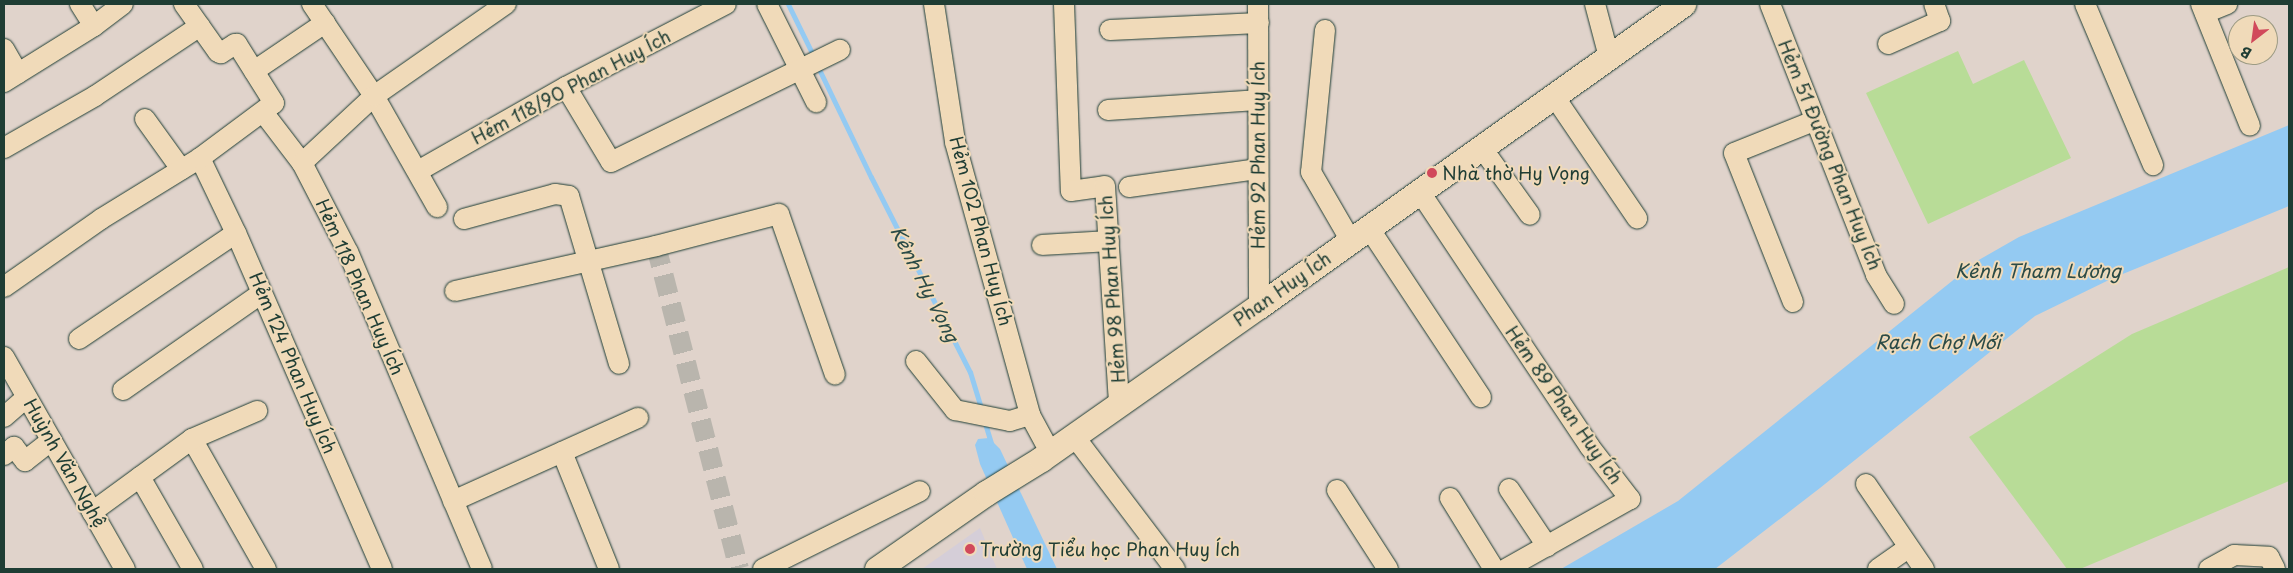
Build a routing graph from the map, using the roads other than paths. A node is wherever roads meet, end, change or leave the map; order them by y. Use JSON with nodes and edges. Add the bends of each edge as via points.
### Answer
{"nodes":[{"id":1,"x":80,"y":4,"type":"edge"},
{"id":2,"x":123,"y":4,"type":"edge"},
{"id":3,"x":184,"y":4,"type":"edge"},
{"id":4,"x":506,"y":4,"type":"edge"},
{"id":5,"x":726,"y":4,"type":"edge"},
{"id":6,"x":767,"y":4,"type":"edge"},
{"id":7,"x":934,"y":4,"type":"edge"},
{"id":8,"x":1064,"y":4,"type":"edge"},
{"id":9,"x":1595,"y":4,"type":"edge"},
{"id":10,"x":1683,"y":4,"type":"edge"},
{"id":11,"x":1770,"y":4,"type":"edge"},
{"id":12,"x":1934,"y":4,"type":"edge"},
{"id":13,"x":2085,"y":4,"type":"edge"},
{"id":14,"x":2227,"y":4,"type":"edge"},
{"id":15,"x":2203,"y":8,"type":"edge"},
{"id":16,"x":321,"y":11,"type":"edge"},
{"id":17,"x":1258,"y":13,"type":"edge"},
{"id":18,"x":94,"y":26,"type":"junction"},
{"id":19,"x":200,"y":26,"type":"junction"},
{"id":20,"x":1110,"y":30,"type":"dead end"},
{"id":21,"x":1325,"y":30,"type":"dead end"},
{"id":22,"x":1888,"y":44,"type":"dead end"},
{"id":23,"x":4,"y":49,"type":"edge"},
{"id":24,"x":840,"y":50,"type":"dead end"},
{"id":25,"x":1609,"y":57,"type":"junction"},
{"id":26,"x":800,"y":68,"type":"junction"},
{"id":27,"x":254,"y":70,"type":"junction"},
{"id":28,"x":11,"y":78,"type":"edge"},
{"id":29,"x":566,"y":87,"type":"junction"},
{"id":30,"x":374,"y":96,"type":"junction"},
{"id":31,"x":1554,"y":96,"type":"junction"},
{"id":32,"x":1257,"y":100,"type":"junction"},
{"id":33,"x":816,"y":102,"type":"dead end"},
{"id":34,"x":1108,"y":110,"type":"dead end"},
{"id":35,"x":263,"y":112,"type":"junction"},
{"id":36,"x":145,"y":120,"type":"dead end"},
{"id":37,"x":1816,"y":120,"type":"junction"},
{"id":38,"x":2250,"y":126,"type":"dead end"},
{"id":39,"x":4,"y":148,"type":"edge"},
{"id":40,"x":1482,"y":148,"type":"junction"},
{"id":41,"x":200,"y":158,"type":"junction"},
{"id":42,"x":302,"y":163,"type":"junction"},
{"id":43,"x":2153,"y":165,"type":"dead end"},
{"id":44,"x":181,"y":169,"type":"junction"},
{"id":45,"x":1257,"y":169,"type":"junction"},
{"id":46,"x":418,"y":171,"type":"junction"},
{"id":47,"x":1129,"y":187,"type":"dead end"},
{"id":48,"x":1420,"y":192,"type":"junction"},
{"id":49,"x":437,"y":207,"type":"dead end"},
{"id":50,"x":1530,"y":215,"type":"dead end"},
{"id":51,"x":1637,"y":218,"type":"dead end"},
{"id":52,"x":464,"y":219,"type":"dead end"},
{"id":53,"x":236,"y":233,"type":"junction"},
{"id":54,"x":1360,"y":234,"type":"junction"},
{"id":55,"x":1108,"y":241,"type":"junction"},
{"id":56,"x":1042,"y":245,"type":"dead end"},
{"id":57,"x":588,"y":261,"type":"junction"},
{"id":58,"x":4,"y":286,"type":"edge"},
{"id":59,"x":455,"y":291,"type":"dead end"},
{"id":60,"x":262,"y":293,"type":"junction"},
{"id":61,"x":1793,"y":302,"type":"dead end"},
{"id":62,"x":1894,"y":304,"type":"dead end"},
{"id":63,"x":1259,"y":306,"type":"junction"},
{"id":64,"x":79,"y":339,"type":"dead end"},
{"id":65,"x":4,"y":357,"type":"edge"},
{"id":66,"x":916,"y":361,"type":"dead end"},
{"id":67,"x":619,"y":364,"type":"dead end"},
{"id":68,"x":835,"y":374,"type":"dead end"},
{"id":69,"x":124,"y":390,"type":"dead end"},
{"id":70,"x":27,"y":397,"type":"junction"},
{"id":71,"x":1480,"y":397,"type":"dead end"},
{"id":72,"x":1119,"y":404,"type":"junction"},
{"id":73,"x":257,"y":411,"type":"dead end"},
{"id":74,"x":1030,"y":415,"type":"junction"},
{"id":75,"x":4,"y":417,"type":"edge"},
{"id":76,"x":638,"y":418,"type":"dead end"},
{"id":77,"x":1074,"y":436,"type":"junction"},
{"id":78,"x":192,"y":439,"type":"junction"},
{"id":79,"x":52,"y":440,"type":"junction"},
{"id":80,"x":562,"y":452,"type":"junction"},
{"id":81,"x":4,"y":455,"type":"edge"},
{"id":82,"x":1046,"y":455,"type":"junction"},
{"id":83,"x":140,"y":477,"type":"junction"},
{"id":84,"x":1866,"y":484,"type":"dead end"},
{"id":85,"x":1509,"y":489,"type":"dead end"},
{"id":86,"x":1337,"y":490,"type":"dead end"},
{"id":87,"x":920,"y":491,"type":"dead end"},
{"id":88,"x":1450,"y":498,"type":"dead end"},
{"id":89,"x":453,"y":501,"type":"junction"},
{"id":90,"x":92,"y":512,"type":"junction"},
{"id":91,"x":1547,"y":546,"type":"junction"},
{"id":92,"x":1908,"y":548,"type":"junction"},
{"id":93,"x":1883,"y":568,"type":"edge"},
{"id":94,"x":125,"y":569,"type":"edge"},
{"id":95,"x":193,"y":569,"type":"edge"},
{"id":96,"x":266,"y":569,"type":"edge"},
{"id":97,"x":382,"y":569,"type":"edge"},
{"id":98,"x":482,"y":569,"type":"edge"},
{"id":99,"x":609,"y":569,"type":"edge"},
{"id":100,"x":763,"y":569,"type":"edge"},
{"id":101,"x":877,"y":569,"type":"edge"},
{"id":102,"x":1175,"y":569,"type":"edge"},
{"id":103,"x":1388,"y":569,"type":"edge"},
{"id":104,"x":1494,"y":569,"type":"edge"},
{"id":105,"x":1506,"y":569,"type":"edge"},
{"id":106,"x":1924,"y":569,"type":"edge"},
{"id":107,"x":2209,"y":569,"type":"edge"},
{"id":108,"x":2275,"y":569,"type":"edge"}],
"edges":[{"from":1,"to":18,"type":"street"},
{"from":2,"to":18,"type":"street"},
{"from":3,"to":19,"type":"street"},
{"from":4,"to":30,"type":"street"},
{"from":5,"to":29,"type":"street","name":"Hẻm 118/90 Phan Huy Ích"},
{"from":6,"to":26,"type":"street"},
{"from":7,"to":74,"type":"street","name":"Hẻm 102 Phan Huy Ích","via":[[955,142]]},
{"from":8,"to":55,"type":"street","name":"Hẻm 98 Phan Huy Ích","via":[[1071,191],[1105,186]]},
{"from":9,"to":25,"type":"street"},
{"from":10,"to":25,"type":"main road","name":"Phan Huy Ích"},
{"from":11,"to":37,"type":"street","name":"Hẻm 51 Đường Phan Huy Ích"},
{"from":12,"to":22,"type":"street","via":[[1940,21]]},
{"from":13,"to":43,"type":"street"},
{"from":14,"to":15,"type":"street"},
{"from":15,"to":38,"type":"street"},
{"from":16,"to":27,"type":"street"},
{"from":16,"to":30,"type":"street"},
{"from":17,"to":20,"type":"street"},
{"from":17,"to":32,"type":"street","name":"Hẻm 92 Phan Huy Ích"},
{"from":18,"to":28,"type":"street"},
{"from":19,"to":27,"type":"street","via":[[221,53],[236,44]]},
{"from":19,"to":39,"type":"street","via":[[94,96]]},
{"from":21,"to":54,"type":"street","via":[[1311,172],[1336,218]]},
{"from":23,"to":28,"type":"street"},
{"from":24,"to":26,"type":"street"},
{"from":25,"to":31,"type":"main road","name":"Phan Huy Ích"},
{"from":26,"to":29,"type":"street","via":[[610,162]]},
{"from":26,"to":33,"type":"street"},
{"from":27,"to":35,"type":"street","via":[[274,103]]},
{"from":29,"to":46,"type":"street","name":"Hẻm 118/90 Phan Huy Ích"},
{"from":30,"to":42,"type":"street"},
{"from":30,"to":46,"type":"street"},
{"from":31,"to":40,"type":"main road","name":"Phan Huy Ích"},
{"from":31,"to":51,"type":"street"},
{"from":32,"to":34,"type":"street"},
{"from":32,"to":45,"type":"street","name":"Hẻm 92 Phan Huy Ích"},
{"from":35,"to":41,"type":"street"},
{"from":35,"to":42,"type":"street","name":"Hẻm 118 Phan Huy Ích"},
{"from":36,"to":44,"type":"street"},
{"from":37,"to":61,"type":"street","via":[[1734,153]]},
{"from":37,"to":62,"type":"street","name":"Hẻm 51 Đường Phan Huy Ích","via":[[1876,275]]},
{"from":40,"to":48,"type":"main road","name":"Phan Huy Ích"},
{"from":40,"to":50,"type":"street"},
{"from":41,"to":44,"type":"street"},
{"from":41,"to":53,"type":"street","name":"Hẻm 124 Phan Huy Ích"},
{"from":42,"to":89,"type":"street","name":"Hẻm 118 Phan Huy Ích","via":[[348,252]]},
{"from":44,"to":58,"type":"street"},
{"from":45,"to":47,"type":"street"},
{"from":45,"to":63,"type":"street","name":"Hẻm 92 Phan Huy Ích"},
{"from":46,"to":49,"type":"street"},
{"from":48,"to":54,"type":"main road","name":"Phan Huy Ích"},
{"from":48,"to":91,"type":"street","name":"Hẻm 89 Phan Huy Ích","via":[[1590,447],[1630,499]]},
{"from":52,"to":57,"type":"street","via":[[555,194],[569,196]]},
{"from":53,"to":60,"type":"street","name":"Hẻm 124 Phan Huy Ích"},
{"from":53,"to":64,"type":"street"},
{"from":54,"to":63,"type":"main road","name":"Phan Huy Ích"},
{"from":54,"to":71,"type":"street"},
{"from":55,"to":56,"type":"street"},
{"from":55,"to":72,"type":"street","name":"Hẻm 98 Phan Huy Ích"},
{"from":57,"to":59,"type":"street"},
{"from":57,"to":67,"type":"street"},
{"from":57,"to":68,"type":"street","via":[[779,214]]},
{"from":60,"to":69,"type":"street"},
{"from":60,"to":97,"type":"street","name":"Hẻm 124 Phan Huy Ích"},
{"from":63,"to":72,"type":"main road","name":"Phan Huy Ích"},
{"from":65,"to":70,"type":"street","name":"Huỳnh Văn Nghệ"},
{"from":66,"to":74,"type":"street","via":[[955,410],[1010,421]]},
{"from":70,"to":75,"type":"street"},
{"from":70,"to":79,"type":"street","name":"Huỳnh Văn Nghệ"},
{"from":72,"to":77,"type":"main road","name":"Phan Huy Ích"},
{"from":73,"to":78,"type":"street"},
{"from":74,"to":82,"type":"street","name":"Hẻm 102 Phan Huy Ích"},
{"from":76,"to":80,"type":"street"},
{"from":77,"to":82,"type":"main road","name":"Phan Huy Ích"},
{"from":77,"to":102,"type":"street"},
{"from":78,"to":83,"type":"street"},
{"from":78,"to":96,"type":"street"},
{"from":79,"to":81,"type":"street","via":[[25,461],[14,447]]},
{"from":79,"to":90,"type":"street","name":"Huỳnh Văn Nghệ"},
{"from":80,"to":89,"type":"street"},
{"from":80,"to":99,"type":"street"},
{"from":82,"to":101,"type":"main road","name":"Phan Huy Ích"},
{"from":83,"to":90,"type":"street"},
{"from":83,"to":95,"type":"street"},
{"from":84,"to":92,"type":"street"},
{"from":85,"to":91,"type":"street"},
{"from":86,"to":103,"type":"street"},
{"from":87,"to":100,"type":"street"},
{"from":88,"to":104,"type":"street"},
{"from":89,"to":98,"type":"street","name":"Hẻm 118 Phan Huy Ích"},
{"from":90,"to":94,"type":"street","name":"Huỳnh Văn Nghệ"},
{"from":91,"to":105,"type":"street","name":"Hẻm 89 Phan Huy Ích"},
{"from":92,"to":93,"type":"street"},
{"from":92,"to":106,"type":"street"},
{"from":107,"to":108,"type":"street","via":[[2234,555],[2269,557]]}]}
